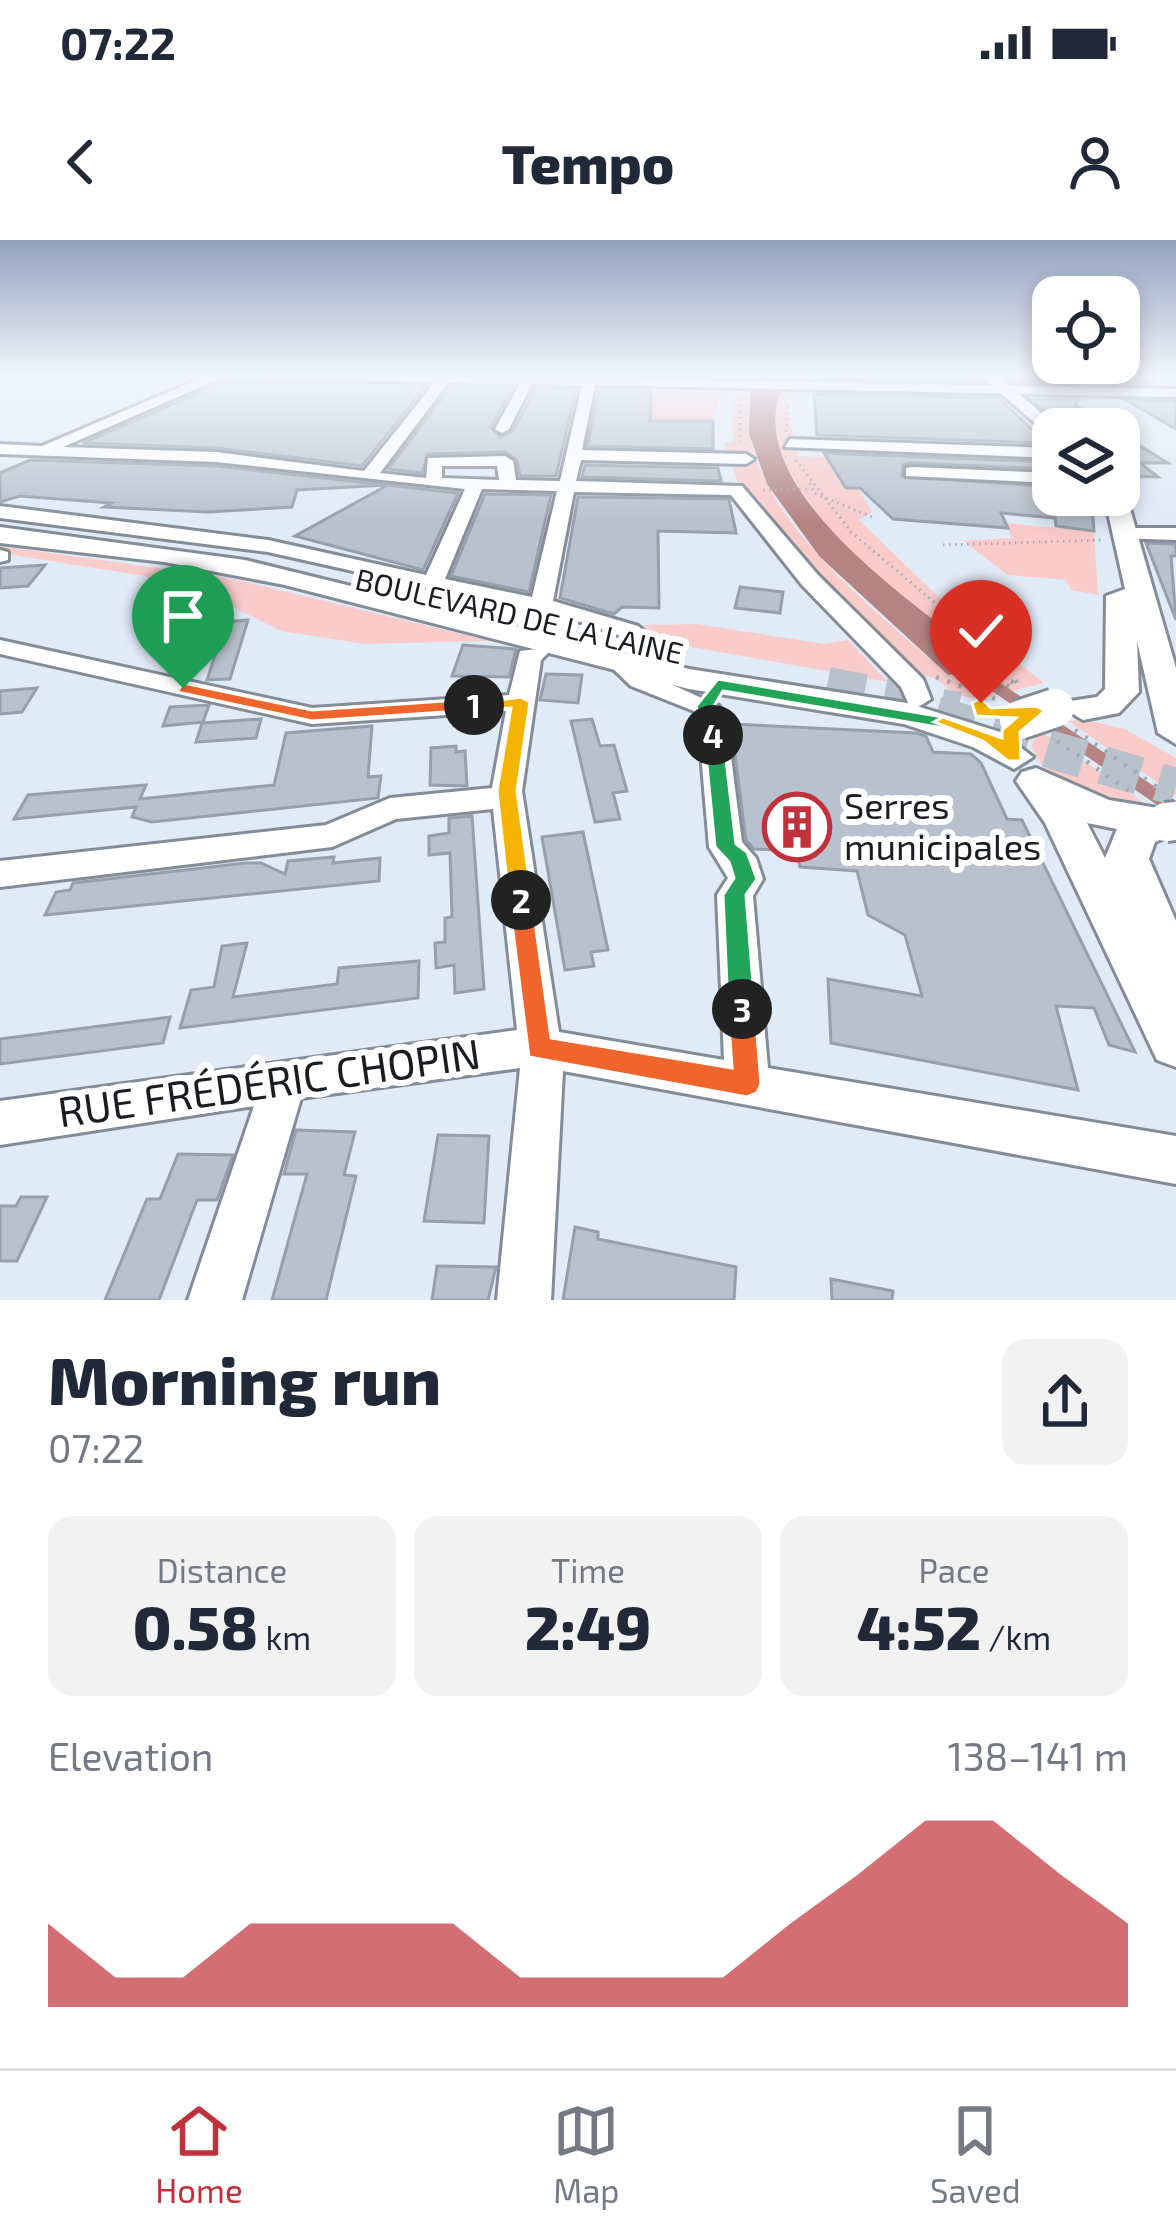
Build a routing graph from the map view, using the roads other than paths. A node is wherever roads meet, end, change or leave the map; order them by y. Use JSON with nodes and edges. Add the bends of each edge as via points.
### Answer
{"nodes":[{"id":1,"x":105,"y":423,"type":"edge"},
{"id":2,"x":407,"y":423,"type":"edge"},
{"id":3,"x":505,"y":423,"type":"edge"},
{"id":4,"x":580,"y":423,"type":"edge"},
{"id":5,"x":502,"y":429,"type":"dead end"},
{"id":6,"x":790,"y":444,"type":"road end"},
{"id":7,"x":0,"y":449,"type":"edge"},
{"id":8,"x":39,"y":452,"type":"junction"},
{"id":9,"x":1032,"y":452,"type":"edge"},
{"id":10,"x":574,"y":455,"type":"junction"},
{"id":11,"x":0,"y":468,"type":"edge"},
{"id":12,"x":912,"y":472,"type":"dead end"},
{"id":13,"x":369,"y":476,"type":"junction"},
{"id":14,"x":1032,"y":477,"type":"edge"},
{"id":15,"x":434,"y":483,"type":"junction"},
{"id":16,"x":476,"y":484,"type":"junction"},
{"id":17,"x":508,"y":484,"type":"junction"},
{"id":18,"x":567,"y":486,"type":"junction"},
{"id":19,"x":742,"y":490,"type":"junction"},
{"id":20,"x":0,"y":512,"type":"edge"},
{"id":21,"x":1116,"y":516,"type":"edge"},
{"id":22,"x":0,"y":525,"type":"edge"},
{"id":23,"x":1176,"y":534,"type":"edge"},
{"id":24,"x":0,"y":535,"type":"edge"},
{"id":25,"x":1120,"y":537,"type":"junction"},
{"id":26,"x":434,"y":581,"type":"junction"},
{"id":27,"x":340,"y":583,"type":"junction"},
{"id":28,"x":542,"y":602,"type":"junction"},
{"id":29,"x":0,"y":647,"type":"edge"},
{"id":30,"x":652,"y":647,"type":"junction"},
{"id":31,"x":1152,"y":651,"type":"edge"},
{"id":32,"x":536,"y":653,"type":"dead end"},
{"id":33,"x":619,"y":662,"type":"joint"},
{"id":34,"x":925,"y":687,"type":"junction"},
{"id":35,"x":826,"y":690,"type":"tunnel mouth"},
{"id":36,"x":712,"y":695,"type":"junction"},
{"id":37,"x":522,"y":696,"type":"junction"},
{"id":38,"x":1028,"y":721,"type":"junction"},
{"id":39,"x":1176,"y":737,"type":"edge"},
{"id":40,"x":508,"y":797,"type":"junction"},
{"id":41,"x":1163,"y":812,"type":"edge"},
{"id":42,"x":0,"y":874,"type":"edge"},
{"id":43,"x":1176,"y":980,"type":"edge"},
{"id":44,"x":1176,"y":1043,"type":"edge"},
{"id":45,"x":539,"y":1048,"type":"junction"},
{"id":46,"x":285,"y":1079,"type":"junction"},
{"id":47,"x":747,"y":1084,"type":"junction"},
{"id":48,"x":0,"y":1123,"type":"edge"},
{"id":49,"x":1176,"y":1160,"type":"edge"},
{"id":50,"x":215,"y":1300,"type":"edge"},
{"id":51,"x":524,"y":1300,"type":"edge"}],
"edges":[{"from":1,"to":8,"type":"street"},
{"from":2,"to":13,"type":"street"},
{"from":3,"to":5,"type":"street"},
{"from":4,"to":10,"type":"street"},
{"from":6,"to":9,"type":"street"},
{"from":7,"to":8,"type":"street"},
{"from":8,"to":11,"type":"street"},
{"from":8,"to":13,"type":"street","via":[[210,457]]},
{"from":10,"to":18,"type":"street"},
{"from":10,"to":19,"type":"street","via":[[732,453]]},
{"from":12,"to":14,"type":"street"},
{"from":13,"to":15,"type":"street"},
{"from":15,"to":16,"type":"street"},
{"from":15,"to":17,"type":"street","via":[[435,460],[461,458],[506,462]]},
{"from":16,"to":17,"type":"street"},
{"from":16,"to":26,"type":"street"},
{"from":17,"to":18,"type":"street"},
{"from":18,"to":19,"type":"street"},
{"from":18,"to":28,"type":"street"},
{"from":19,"to":34,"type":"street","via":[[792,560],[914,685]]},
{"from":20,"to":26,"type":"street","via":[[196,533]]},
{"from":21,"to":25,"type":"main road"},
{"from":22,"to":27,"type":"main road","name":"BOULEVARD DE LA LAINE","via":[[165,544]]},
{"from":23,"to":25,"type":"street"},
{"from":24,"to":27,"type":"main road","name":"BOULEVARD DE LA LAINE"},
{"from":25,"to":31,"type":"main road"},
{"from":26,"to":28,"type":"street"},
{"from":27,"to":30,"type":"main road","name":"BOULEVARD DE LA LAINE"},
{"from":27,"to":33,"type":"main road","name":"BOULEVARD DE LA LAINE"},
{"from":27,"to":35,"type":"main road","via":[[718,677]]},
{"from":28,"to":30,"type":"street","via":[[633,631]]},
{"from":29,"to":37,"type":"street","via":[[312,716]]},
{"from":30,"to":34,"type":"main road","name":"BOULEVARD DE LA LAINE"},
{"from":31,"to":38,"type":"main road","via":[[1119,698],[1102,708]]},
{"from":31,"to":39,"type":"main road"},
{"from":32,"to":37,"type":"street"},
{"from":33,"to":36,"type":"street","via":[[640,680]]},
{"from":34,"to":38,"type":"main road","name":"BOULEVARD DE LA LAINE"},
{"from":36,"to":38,"type":"main road","name":"BOULEVARD DE LA LAINE","via":[[942,722],[990,737]]},
{"from":36,"to":47,"type":"street","via":[[726,847],[746,879],[735,895]]},
{"from":37,"to":40,"type":"street"},
{"from":38,"to":39,"type":"main road","via":[[1131,719]]},
{"from":38,"to":41,"type":"main road","via":[[1101,814]]},
{"from":38,"to":44,"type":"main road","via":[[1071,833]]},
{"from":40,"to":42,"type":"street","via":[[390,809],[332,836]]},
{"from":40,"to":45,"type":"street"},
{"from":41,"to":43,"type":"main road","via":[[1136,833],[1127,859]]},
{"from":45,"to":46,"type":"street","name":"RUE FRÉDÉRIC CHOPIN"},
{"from":45,"to":47,"type":"street","name":"RUE FRÉDÉRIC CHOPIN"},
{"from":45,"to":51,"type":"street"},
{"from":46,"to":48,"type":"street","name":"RUE FRÉDÉRIC CHOPIN"},
{"from":46,"to":50,"type":"street"},
{"from":47,"to":49,"type":"street","name":"RUE FRÉDÉRIC CHOPIN"}]}
